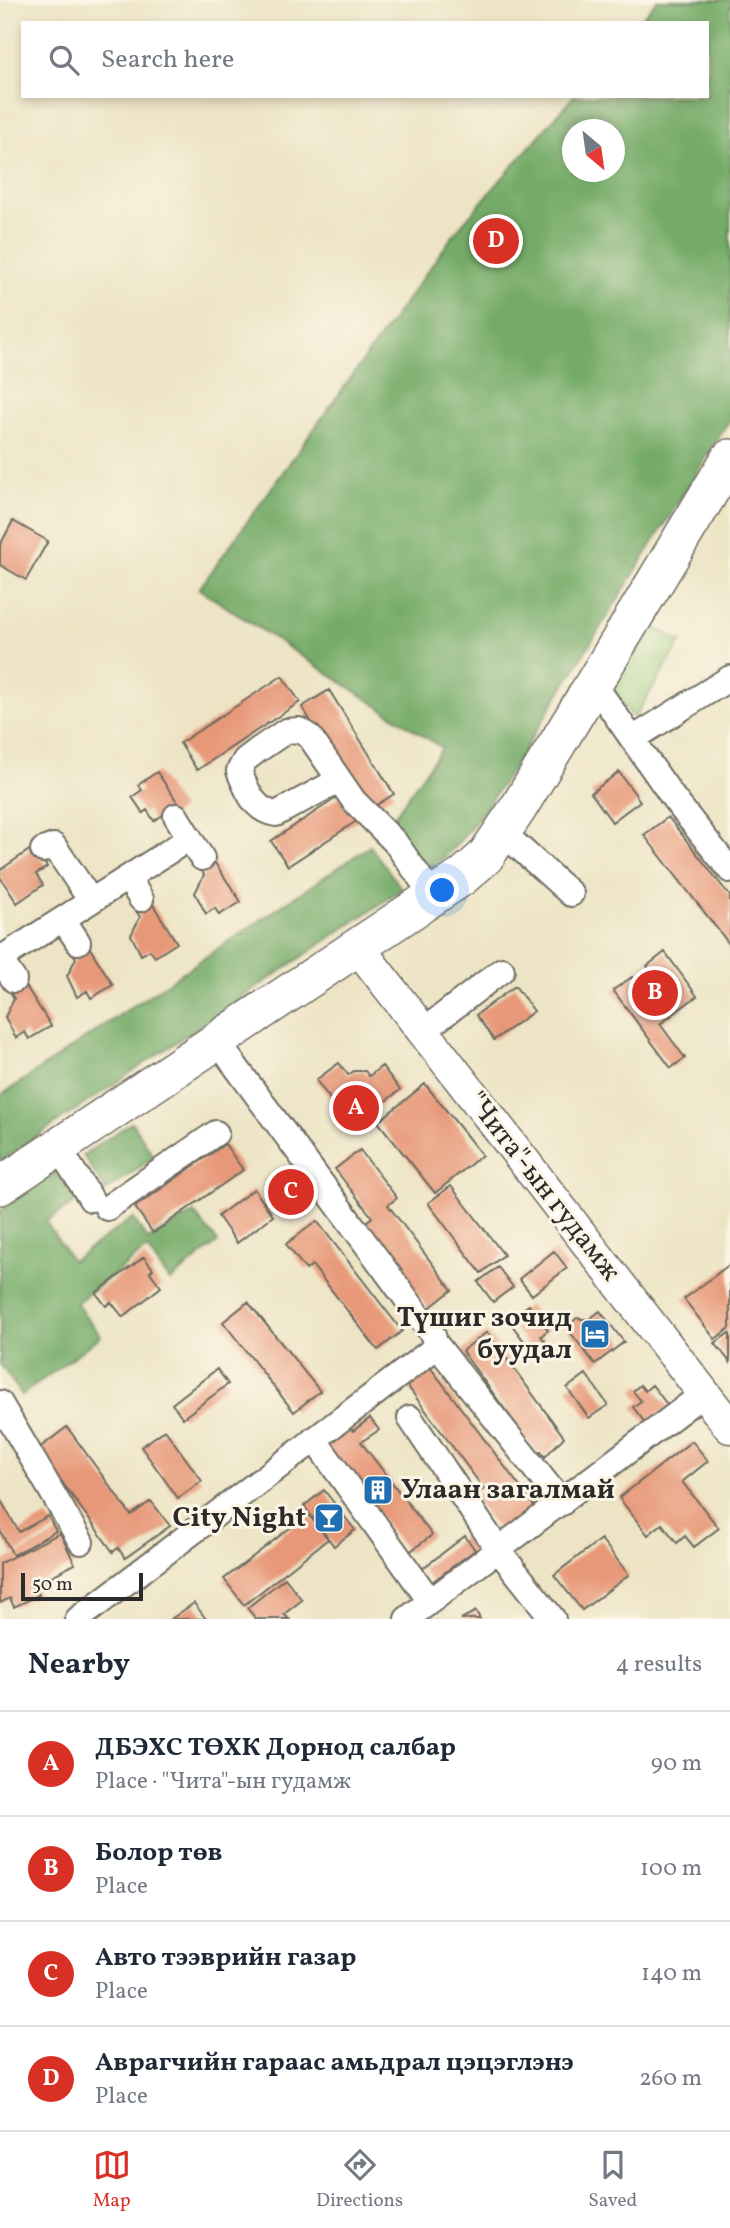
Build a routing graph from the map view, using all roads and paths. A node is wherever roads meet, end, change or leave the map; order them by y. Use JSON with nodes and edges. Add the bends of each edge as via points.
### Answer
{"nodes":[{"id":1,"x":728,"y":469,"type":"edge"},
{"id":2,"x":730,"y":678,"type":"edge"},
{"id":3,"x":594,"y":684,"type":"junction"},
{"id":4,"x":634,"y":738,"type":"junction"},
{"id":5,"x":339,"y":780,"type":"dead end"},
{"id":6,"x":176,"y":817,"type":"dead end"},
{"id":7,"x":502,"y":832,"type":"junction"},
{"id":8,"x":43,"y":850,"type":"dead end"},
{"id":9,"x":730,"y":870,"type":"edge"},
{"id":10,"x":128,"y":878,"type":"junction"},
{"id":11,"x":571,"y":894,"type":"dead end"},
{"id":12,"x":433,"y":896,"type":"junction"},
{"id":13,"x":141,"y":899,"type":"dead end"},
{"id":14,"x":91,"y":901,"type":"junction"},
{"id":15,"x":63,"y":919,"type":"junction"},
{"id":16,"x":78,"y":942,"type":"dead end"},
{"id":17,"x":357,"y":946,"type":"junction"},
{"id":18,"x":0,"y":959,"type":"edge"},
{"id":19,"x":502,"y":970,"type":"dead end"},
{"id":20,"x":15,"y":980,"type":"dead end"},
{"id":21,"x":420,"y":1036,"type":"junction"},
{"id":22,"x":217,"y":1041,"type":"junction"},
{"id":23,"x":216,"y":1133,"type":"dead end"},
{"id":24,"x":58,"y":1147,"type":"junction"},
{"id":25,"x":0,"y":1186,"type":"edge"},
{"id":26,"x":435,"y":1343,"type":"junction"},
{"id":27,"x":703,"y":1394,"type":"junction"},
{"id":28,"x":0,"y":1403,"type":"edge"},
{"id":29,"x":410,"y":1418,"type":"dead end"},
{"id":30,"x":730,"y":1427,"type":"edge"},
{"id":31,"x":314,"y":1439,"type":"junction"},
{"id":32,"x":562,"y":1503,"type":"junction"},
{"id":33,"x":81,"y":1542,"type":"dead end"},
{"id":34,"x":499,"y":1551,"type":"junction"},
{"id":35,"x":430,"y":1601,"type":"junction"},
{"id":36,"x":78,"y":1619,"type":"edge"},
{"id":37,"x":407,"y":1619,"type":"edge"},
{"id":38,"x":553,"y":1619,"type":"edge"}],
"edges":[{"from":1,"to":3,"type":"highway"},
{"from":2,"to":4,"type":"street"},
{"from":3,"to":4,"type":"street"},
{"from":3,"to":7,"type":"highway"},
{"from":4,"to":9,"type":"street","via":[[674,799]]},
{"from":5,"to":12,"type":"street","via":[[395,842]]},
{"from":6,"to":10,"type":"street","via":[[196,848]]},
{"from":7,"to":11,"type":"street"},
{"from":7,"to":12,"type":"highway","via":[[485,857]]},
{"from":8,"to":14,"type":"street","via":[[54,846]]},
{"from":10,"to":13,"type":"street"},
{"from":10,"to":14,"type":"street"},
{"from":12,"to":17,"type":"highway"},
{"from":14,"to":15,"type":"street"},
{"from":15,"to":16,"type":"street"},
{"from":15,"to":18,"type":"street"},
{"from":17,"to":21,"type":"main road","name":"\"Чита\"-ын гудамж"},
{"from":17,"to":22,"type":"highway"},
{"from":18,"to":20,"type":"street"},
{"from":19,"to":21,"type":"street"},
{"from":21,"to":27,"type":"main road","name":"\"Чита\"-ын гудамж"},
{"from":22,"to":24,"type":"highway"},
{"from":22,"to":26,"type":"street"},
{"from":23,"to":24,"type":"street","via":[[99,1204]]},
{"from":24,"to":25,"type":"highway"},
{"from":26,"to":31,"type":"street","via":[[431,1351]]},
{"from":26,"to":32,"type":"street"},
{"from":27,"to":30,"type":"main road","name":"\"Чита\"-ын гудамж"},
{"from":27,"to":32,"type":"street"},
{"from":28,"to":33,"type":"street"},
{"from":29,"to":34,"type":"street"},
{"from":31,"to":35,"type":"street"},
{"from":31,"to":36,"type":"street"},
{"from":32,"to":34,"type":"street"},
{"from":34,"to":35,"type":"street"},
{"from":34,"to":38,"type":"street"},
{"from":35,"to":37,"type":"street"}]}
